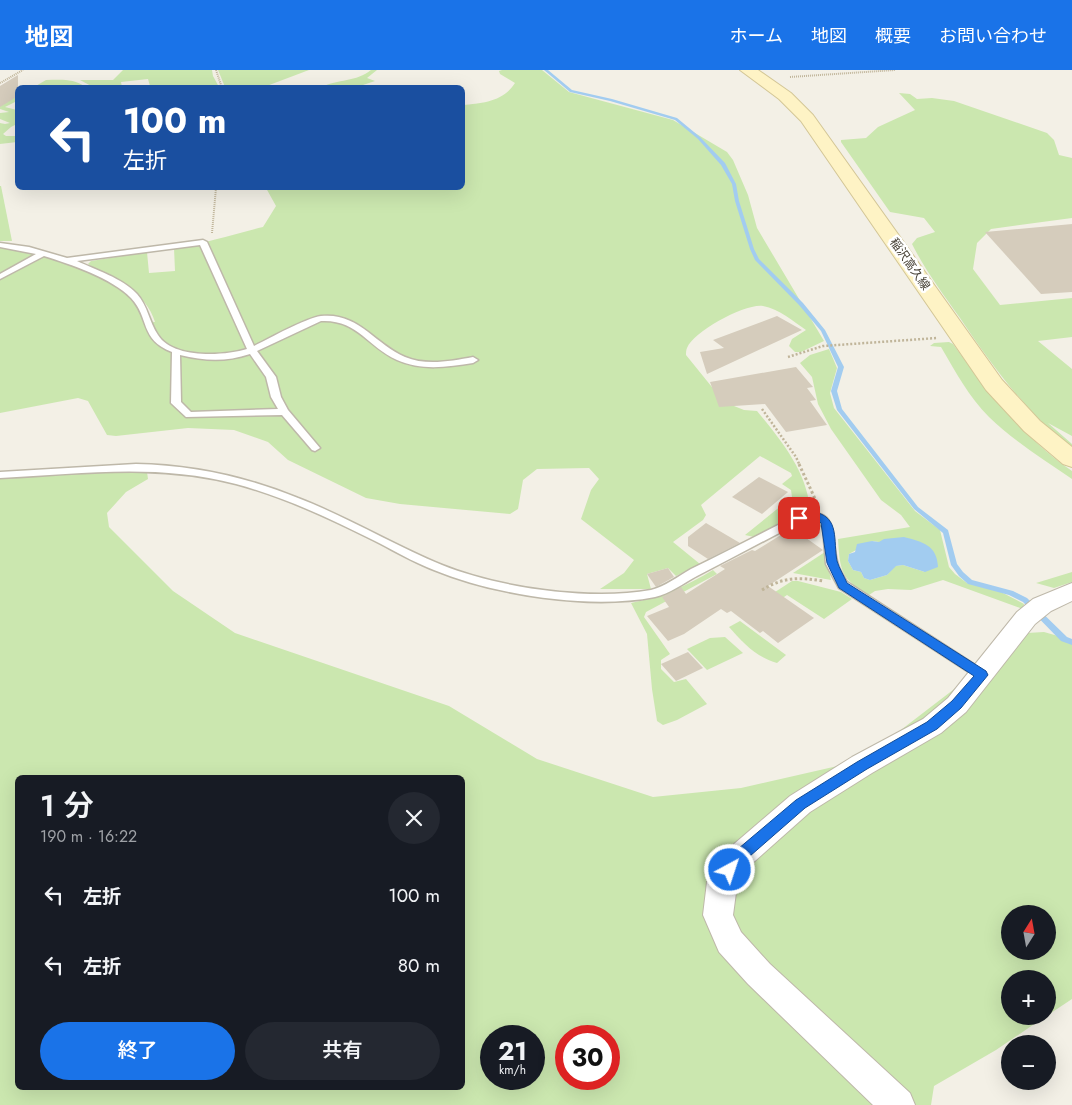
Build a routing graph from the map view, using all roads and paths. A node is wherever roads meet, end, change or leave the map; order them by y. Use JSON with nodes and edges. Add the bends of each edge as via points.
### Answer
{"nodes":[{"id":1,"x":23,"y":70,"type":"edge"},
{"id":2,"x":216,"y":70,"type":"edge"},
{"id":3,"x":895,"y":70,"type":"edge"},
{"id":4,"x":756,"y":75,"type":"edge"},
{"id":5,"x":0,"y":83,"type":"edge"},
{"id":6,"x":221,"y":85,"type":"edge"},
{"id":7,"x":216,"y":190,"type":"edge"},
{"id":8,"x":203,"y":242,"type":"junction"},
{"id":9,"x":0,"y":244,"type":"edge"},
{"id":10,"x":43,"y":253,"type":"junction"},
{"id":11,"x":69,"y":260,"type":"junction"},
{"id":12,"x":0,"y":277,"type":"edge"},
{"id":13,"x":960,"y":336,"type":"junction"},
{"id":14,"x":252,"y":350,"type":"junction"},
{"id":15,"x":176,"y":351,"type":"junction"},
{"id":16,"x":788,"y":357,"type":"dead end"},
{"id":17,"x":473,"y":360,"type":"dead end"},
{"id":18,"x":762,"y":409,"type":"dead end"},
{"id":19,"x":285,"y":412,"type":"junction"},
{"id":20,"x":316,"y":448,"type":"dead end"},
{"id":21,"x":1072,"y":459,"type":"edge"},
{"id":22,"x":0,"y":475,"type":"edge"},
{"id":23,"x":822,"y":517,"type":"junction"},
{"id":24,"x":843,"y":585,"type":"junction"},
{"id":25,"x":762,"y":590,"type":"dead end"},
{"id":26,"x":1072,"y":591,"type":"edge"},
{"id":27,"x":982,"y":675,"type":"junction"},
{"id":28,"x":898,"y":1105,"type":"edge"}],
"edges":[{"from":1,"to":5,"type":"path"},
{"from":2,"to":6,"type":"path"},
{"from":3,"to":4,"type":"path"},
{"from":4,"to":13,"type":"main road","name":"稲沢高久線","via":[[797,107],[818,130]]},
{"from":7,"to":8,"type":"path","via":[[212,234]]},
{"from":8,"to":11,"type":"lane"},
{"from":8,"to":14,"type":"lane"},
{"from":9,"to":10,"type":"lane"},
{"from":10,"to":11,"type":"lane"},
{"from":10,"to":12,"type":"lane"},
{"from":11,"to":15,"type":"lane","via":[[98,273],[134,296],[157,339]]},
{"from":13,"to":16,"type":"path","via":[[824,346]]},
{"from":13,"to":21,"type":"main road","name":"稲沢高久線","via":[[1011,406]]},
{"from":14,"to":15,"type":"lane","via":[[216,358]]},
{"from":14,"to":17,"type":"lane","via":[[328,317],[355,324],[400,358],[413,362],[431,364]]},
{"from":14,"to":19,"type":"lane","via":[[271,378],[276,397]]},
{"from":15,"to":19,"type":"lane","via":[[176,403],[189,415]]},
{"from":18,"to":23,"type":"path","via":[[796,457]]},
{"from":19,"to":20,"type":"lane"},
{"from":22,"to":23,"type":"lane","via":[[136,467],[208,475],[280,496],[352,525],[438,568],[543,593],[605,597],[655,593],[799,518]]},
{"from":23,"to":24,"type":"lane","via":[[827,524],[832,563]]},
{"from":24,"to":25,"type":"path","via":[[796,577],[776,581]]},
{"from":24,"to":27,"type":"lane"},
{"from":26,"to":27,"type":"street","via":[[1042,605],[1026,618]]},
{"from":27,"to":28,"type":"street","via":[[957,705],[932,726],[800,804],[737,858],[722,882],[718,915],[730,942],[759,974]]}]}
